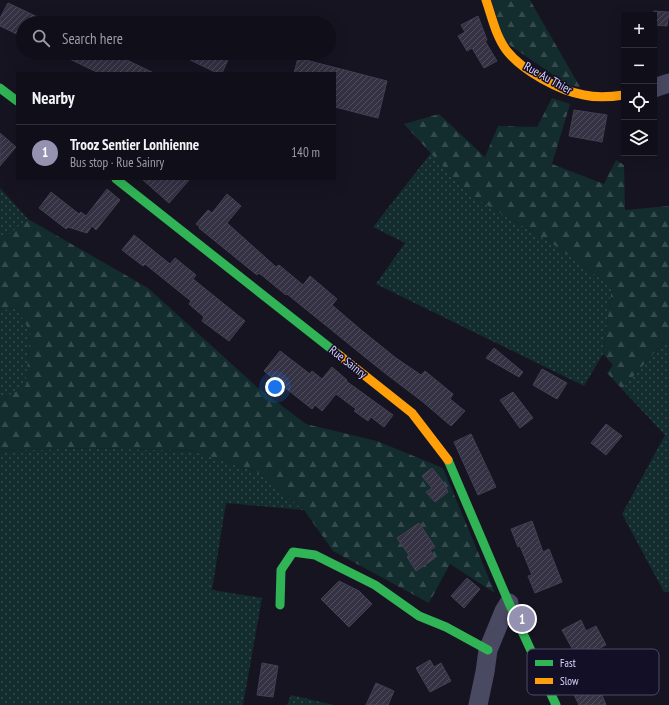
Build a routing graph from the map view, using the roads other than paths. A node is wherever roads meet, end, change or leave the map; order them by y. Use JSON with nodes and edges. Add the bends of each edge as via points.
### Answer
{"nodes":[{"id":1,"x":486,"y":0,"type":"edge"},
{"id":2,"x":669,"y":83,"type":"edge"},
{"id":3,"x":657,"y":87,"type":"edge"},
{"id":4,"x":0,"y":88,"type":"edge"},
{"id":5,"x":621,"y":95,"type":"edge"},
{"id":6,"x":16,"y":100,"type":"edge"},
{"id":7,"x":117,"y":180,"type":"edge"},
{"id":8,"x":509,"y":602,"type":"junction"},
{"id":9,"x":280,"y":605,"type":"dead end"},
{"id":10,"x":530,"y":649,"type":"edge"},
{"id":11,"x":488,"y":650,"type":"junction"},
{"id":12,"x":551,"y":695,"type":"edge"},
{"id":13,"x":478,"y":705,"type":"edge"},
{"id":14,"x":556,"y":705,"type":"edge"}],
"edges":[{"from":1,"to":5,"type":"street","name":"Rue Au Thier","via":[[495,30],[508,52],[523,66],[578,94],[605,97]]},
{"from":2,"to":3,"type":"street"},
{"from":4,"to":6,"type":"street"},
{"from":7,"to":8,"type":"street","name":"Rue Sainry","via":[[412,413],[447,458]]},
{"from":8,"to":10,"type":"street","name":"Rue Sainry"},
{"from":8,"to":11,"type":"street"},
{"from":9,"to":11,"type":"street","via":[[281,570],[293,552],[315,555],[375,585],[419,616],[446,627]]},
{"from":11,"to":13,"type":"street"},
{"from":12,"to":14,"type":"street","name":"Rue Sainry"}]}
